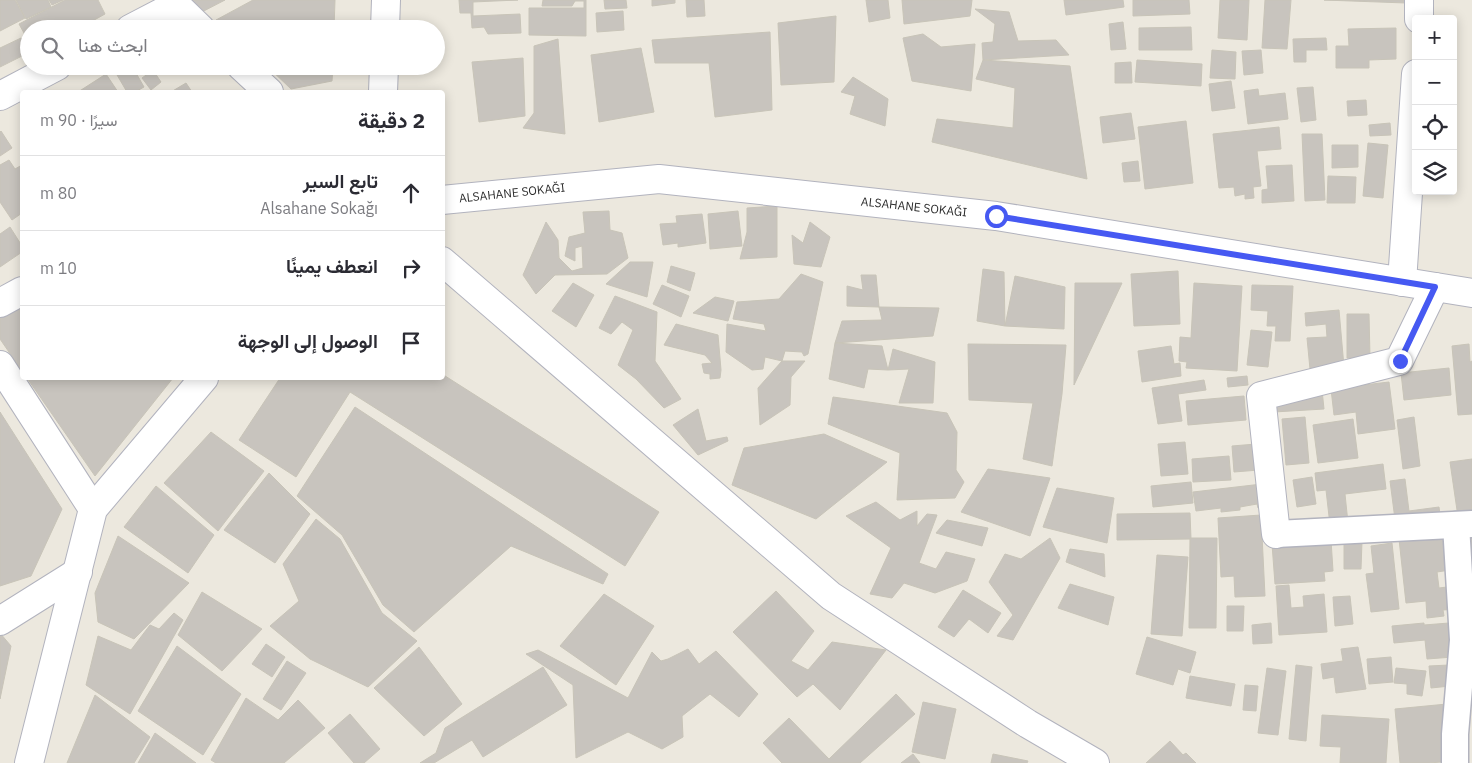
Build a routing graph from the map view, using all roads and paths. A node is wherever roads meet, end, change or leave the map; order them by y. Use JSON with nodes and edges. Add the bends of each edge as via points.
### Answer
{"nodes":[{"id":1,"x":386,"y":0,"type":"edge"},
{"id":2,"x":1419,"y":0,"type":"edge"},
{"id":3,"x":174,"y":3,"type":"edge"},
{"id":4,"x":1419,"y":15,"type":"edge"},
{"id":5,"x":145,"y":20,"type":"edge"},
{"id":6,"x":192,"y":20,"type":"edge"},
{"id":7,"x":385,"y":20,"type":"edge"},
{"id":8,"x":40,"y":75,"type":"edge"},
{"id":9,"x":251,"y":75,"type":"edge"},
{"id":10,"x":384,"y":75,"type":"edge"},
{"id":11,"x":267,"y":90,"type":"edge"},
{"id":12,"x":383,"y":90,"type":"edge"},
{"id":13,"x":0,"y":96,"type":"edge"},
{"id":14,"x":1414,"y":105,"type":"edge"},
{"id":15,"x":445,"y":200,"type":"edge"},
{"id":16,"x":445,"y":264,"type":"edge"},
{"id":17,"x":1402,"y":282,"type":"junction"},
{"id":18,"x":1435,"y":287,"type":"junction"},
{"id":19,"x":20,"y":292,"type":"edge"},
{"id":20,"x":1472,"y":293,"type":"edge"},
{"id":21,"x":0,"y":303,"type":"edge"},
{"id":22,"x":0,"y":365,"type":"edge"},
{"id":23,"x":202,"y":380,"type":"edge"},
{"id":24,"x":94,"y":509,"type":"junction"},
{"id":25,"x":1464,"y":525,"type":"edge"},
{"id":26,"x":1276,"y":534,"type":"joint"},
{"id":27,"x":78,"y":572,"type":"junction"},
{"id":28,"x":0,"y":621,"type":"edge"},
{"id":29,"x":30,"y":763,"type":"edge"},
{"id":30,"x":1095,"y":763,"type":"edge"},
{"id":31,"x":1455,"y":763,"type":"edge"}],
"edges":[{"from":1,"to":7,"type":"street"},
{"from":2,"to":4,"type":"street"},
{"from":3,"to":5,"type":"street"},
{"from":3,"to":6,"type":"street"},
{"from":8,"to":13,"type":"street"},
{"from":9,"to":11,"type":"street"},
{"from":10,"to":12,"type":"street"},
{"from":14,"to":17,"type":"street"},
{"from":15,"to":17,"type":"street","via":[[659,179],[996,216]]},
{"from":16,"to":30,"type":"street","via":[[831,596],[1028,724]]},
{"from":17,"to":18,"type":"street"},
{"from":18,"to":20,"type":"street"},
{"from":18,"to":26,"type":"street","via":[[1400,361],[1261,396]]},
{"from":19,"to":21,"type":"street"},
{"from":22,"to":24,"type":"street"},
{"from":23,"to":24,"type":"street"},
{"from":24,"to":27,"type":"street"},
{"from":25,"to":26,"type":"street"},
{"from":25,"to":31,"type":"street","via":[[1463,640]]},
{"from":27,"to":28,"type":"street"},
{"from":27,"to":29,"type":"street"}]}
